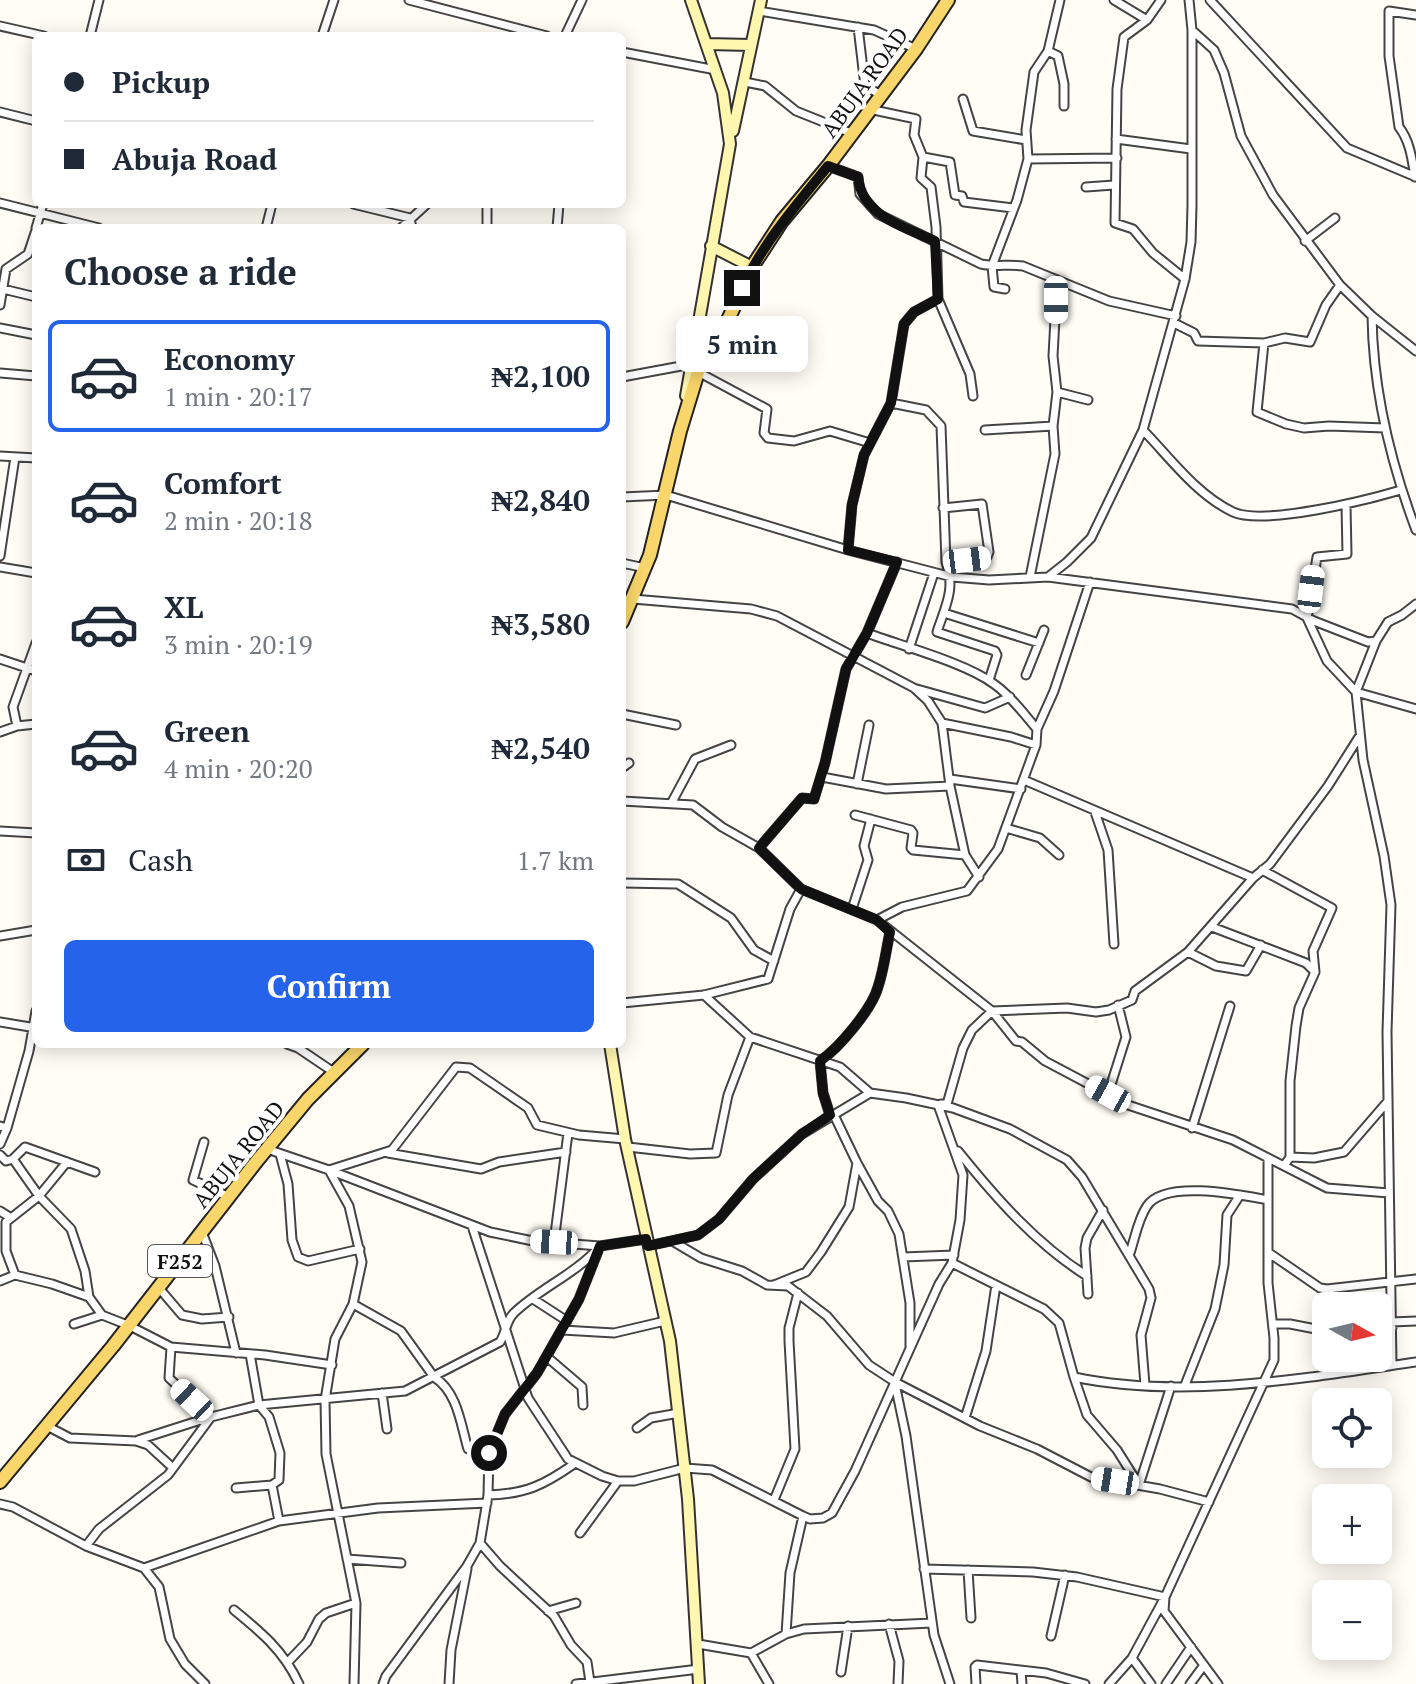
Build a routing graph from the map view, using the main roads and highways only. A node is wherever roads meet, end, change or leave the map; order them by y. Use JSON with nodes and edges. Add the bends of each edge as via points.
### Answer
{"nodes":[{"id":1,"x":948,"y":0,"type":"edge"},
{"id":2,"x":626,"y":614,"type":"edge"},
{"id":3,"x":359,"y":1048,"type":"edge"},
{"id":4,"x":0,"y":1482,"type":"edge"}],
"edges":[{"from":1,"to":2,"type":"main road","name":"ABUJA ROAD","via":[[782,221],[752,267],[723,331],[695,368],[666,495]]},
{"from":3,"to":4,"type":"main road","name":"ABUJA ROAD","number":"F252","via":[[308,1099]]}]}
